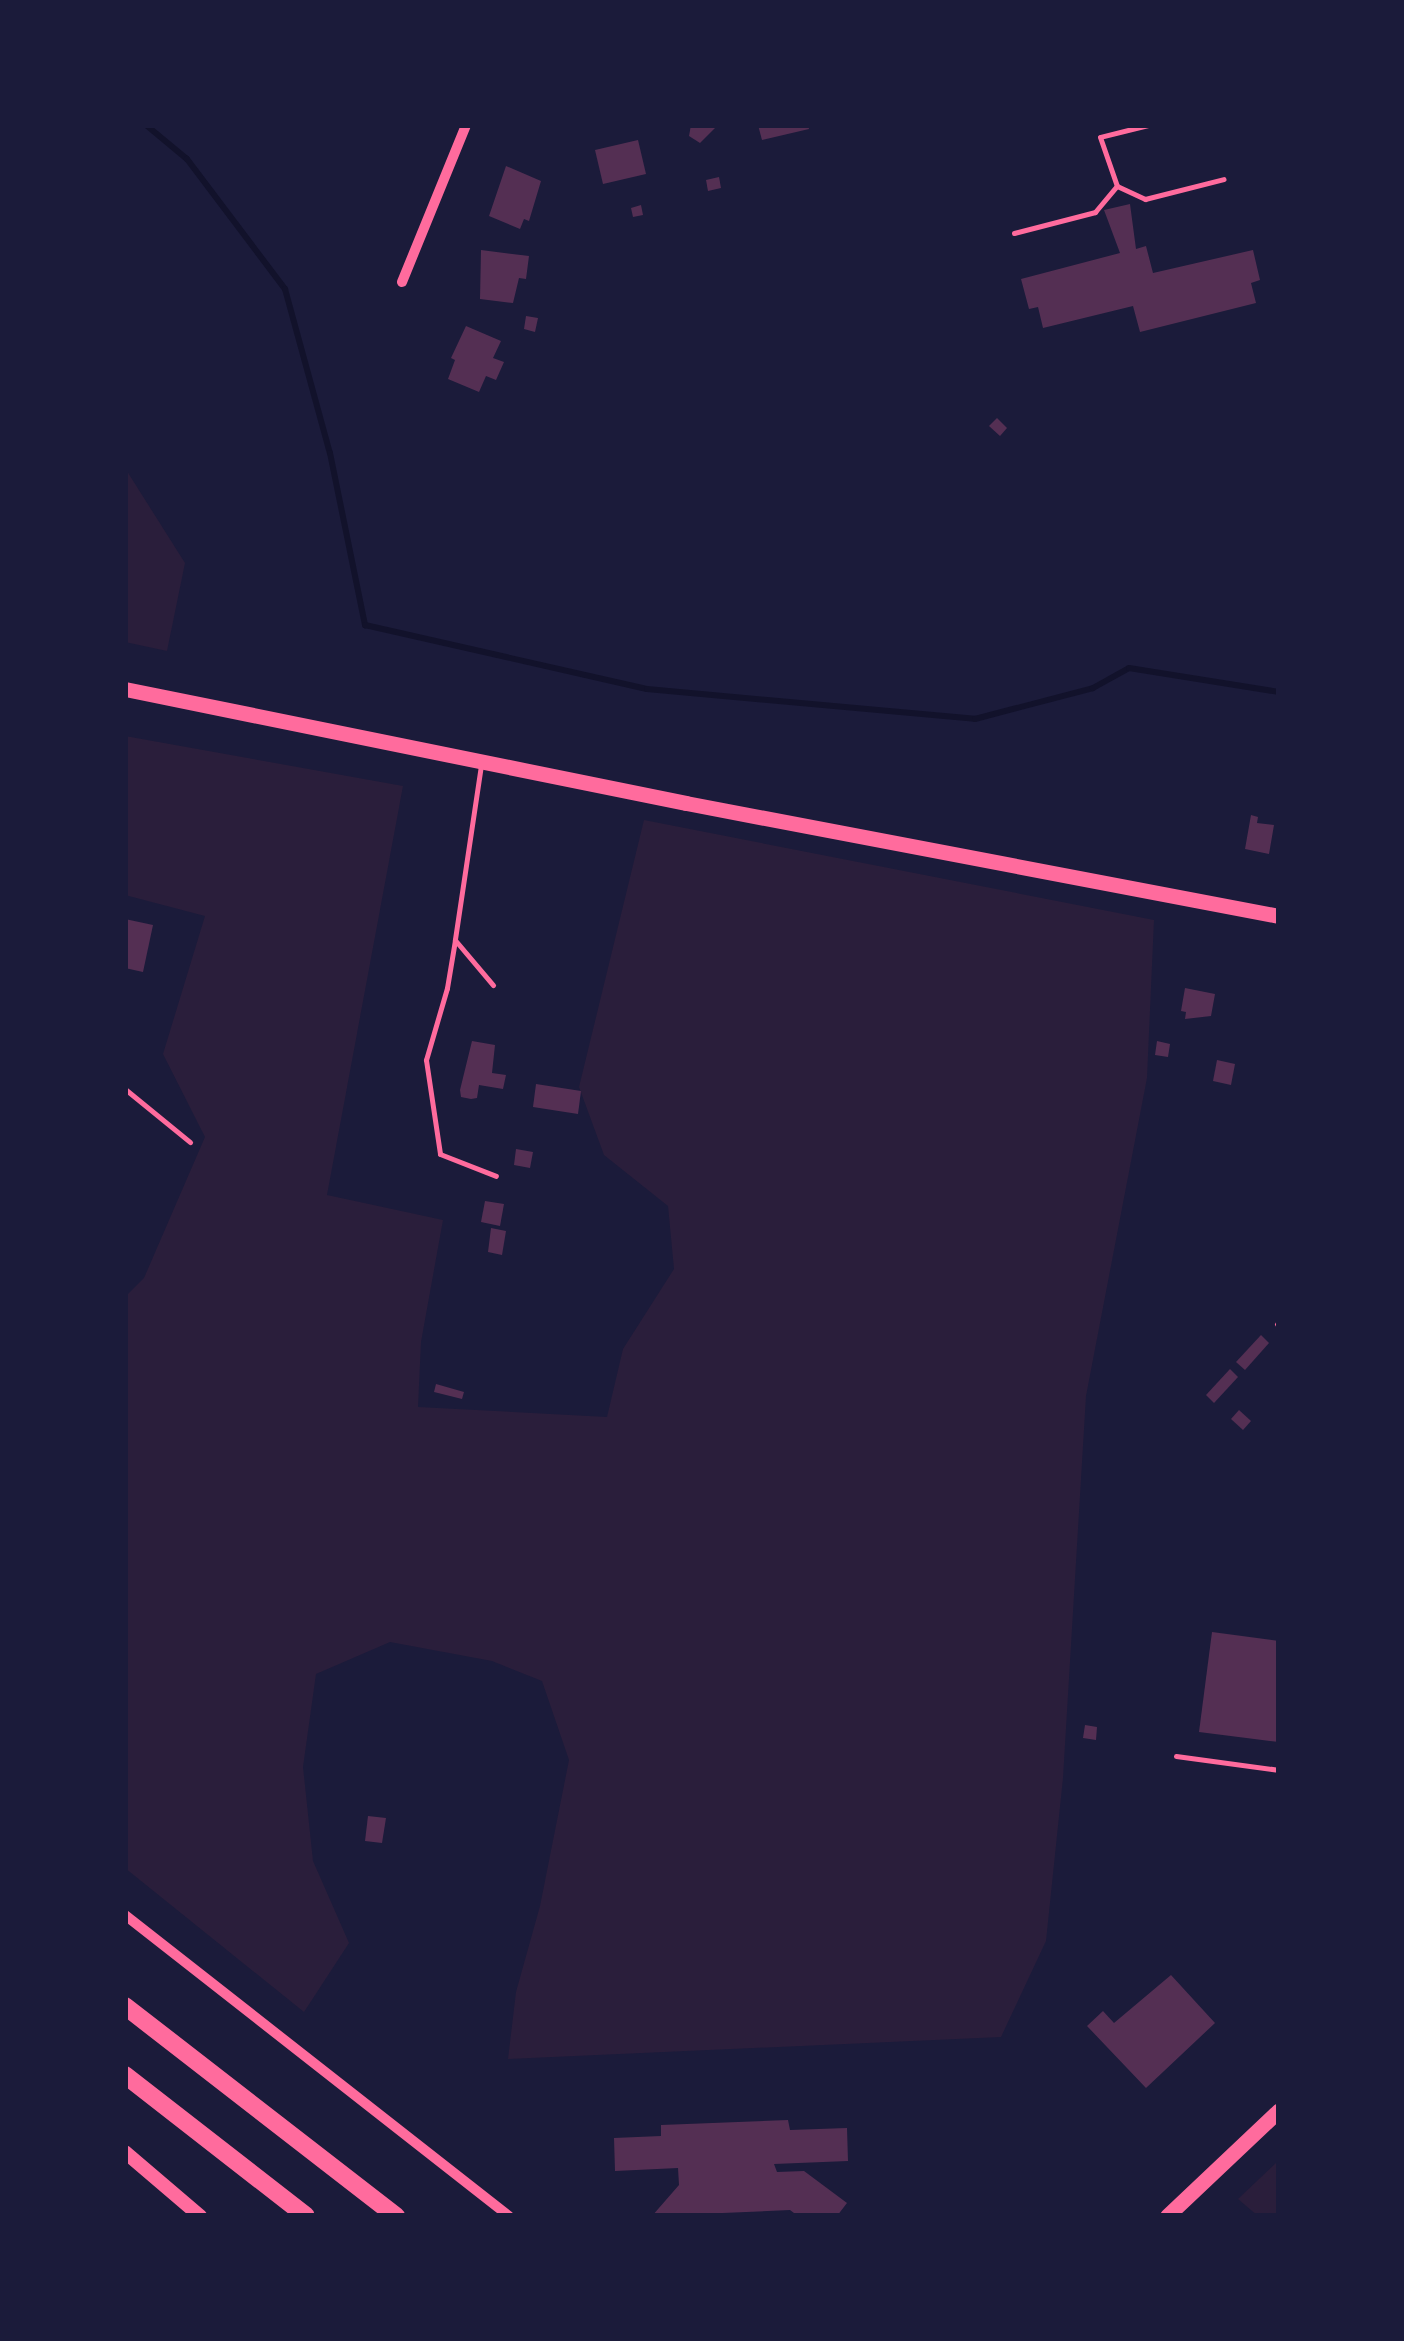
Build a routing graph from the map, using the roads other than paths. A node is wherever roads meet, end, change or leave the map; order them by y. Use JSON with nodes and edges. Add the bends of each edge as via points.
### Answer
{"nodes":[{"id":1,"x":466,"y":125,"type":"edge"},
{"id":2,"x":1148,"y":125,"type":"edge"},
{"id":3,"x":1224,"y":179,"type":"dead end"},
{"id":4,"x":1117,"y":186,"type":"junction"},
{"id":5,"x":1014,"y":233,"type":"dead end"},
{"id":6,"x":402,"y":282,"type":"dead end"},
{"id":7,"x":125,"y":689,"type":"edge"},
{"id":8,"x":482,"y":762,"type":"junction"},
{"id":9,"x":1279,"y":916,"type":"edge"},
{"id":10,"x":455,"y":940,"type":"junction"},
{"id":11,"x":493,"y":984,"type":"dead end"},
{"id":12,"x":125,"y":1090,"type":"edge"},
{"id":13,"x":190,"y":1142,"type":"dead end"},
{"id":14,"x":496,"y":1176,"type":"dead end"},
{"id":15,"x":1176,"y":1756,"type":"dead end"},
{"id":16,"x":1279,"y":1770,"type":"edge"},
{"id":17,"x":125,"y":1914,"type":"edge"},
{"id":18,"x":125,"y":2006,"type":"edge"},
{"id":19,"x":125,"y":2075,"type":"edge"},
{"id":20,"x":1279,"y":2110,"type":"edge"},
{"id":21,"x":125,"y":2152,"type":"edge"},
{"id":22,"x":200,"y":2216,"type":"edge"},
{"id":23,"x":306,"y":2216,"type":"edge"},
{"id":24,"x":396,"y":2216,"type":"edge"},
{"id":25,"x":509,"y":2216,"type":"edge"},
{"id":26,"x":1166,"y":2216,"type":"edge"}],
"edges":[{"from":1,"to":6,"type":"street"},
{"from":2,"to":4,"type":"lane","via":[[1100,137]]},
{"from":3,"to":4,"type":"lane","via":[[1145,199]]},
{"from":4,"to":5,"type":"lane","via":[[1095,212]]},
{"from":7,"to":8,"type":"main road"},
{"from":8,"to":9,"type":"main road"},
{"from":8,"to":10,"type":"lane"},
{"from":10,"to":11,"type":"lane"},
{"from":10,"to":14,"type":"lane","via":[[426,1060],[440,1154]]},
{"from":12,"to":13,"type":"lane"},
{"from":15,"to":16,"type":"lane"},
{"from":17,"to":25,"type":"street"},
{"from":18,"to":24,"type":"highway"},
{"from":19,"to":23,"type":"highway"},
{"from":20,"to":26,"type":"main road"},
{"from":21,"to":22,"type":"street"}]}
